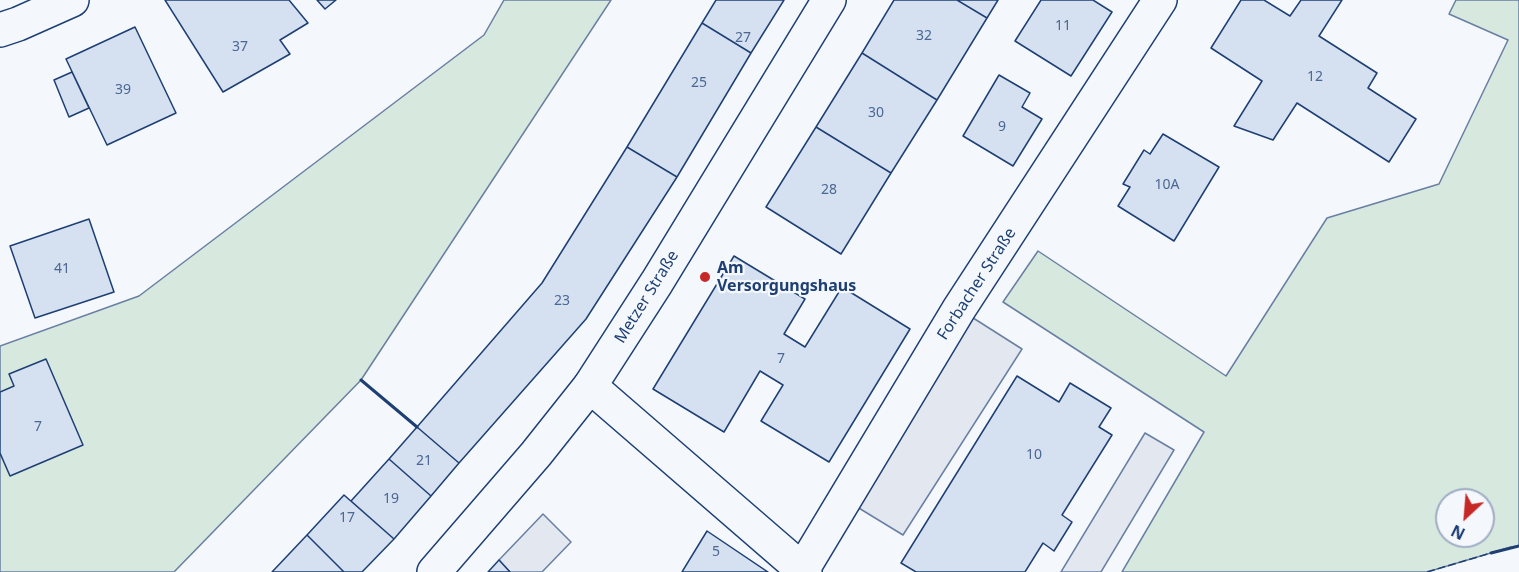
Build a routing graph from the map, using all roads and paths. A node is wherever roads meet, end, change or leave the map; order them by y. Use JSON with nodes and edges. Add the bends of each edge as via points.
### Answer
{"nodes":[{"id":1,"x":72,"y":0,"type":"edge"},
{"id":2,"x":829,"y":0,"type":"edge"},
{"id":3,"x":1160,"y":0,"type":"edge"},
{"id":4,"x":0,"y":30,"type":"edge"},
{"id":5,"x":590,"y":386,"type":"junction"},
{"id":6,"x":803,"y":571,"type":"edge"},
{"id":7,"x":434,"y":572,"type":"edge"}],
"edges":[{"from":1,"to":4,"type":"street"},
{"from":2,"to":5,"type":"street","name":"Metzer Straße"},
{"from":3,"to":6,"type":"street","name":"Forbacher Straße","via":[[959,309]]},
{"from":5,"to":6,"type":"street"},
{"from":5,"to":7,"type":"street","name":"Metzer Straße"}]}
